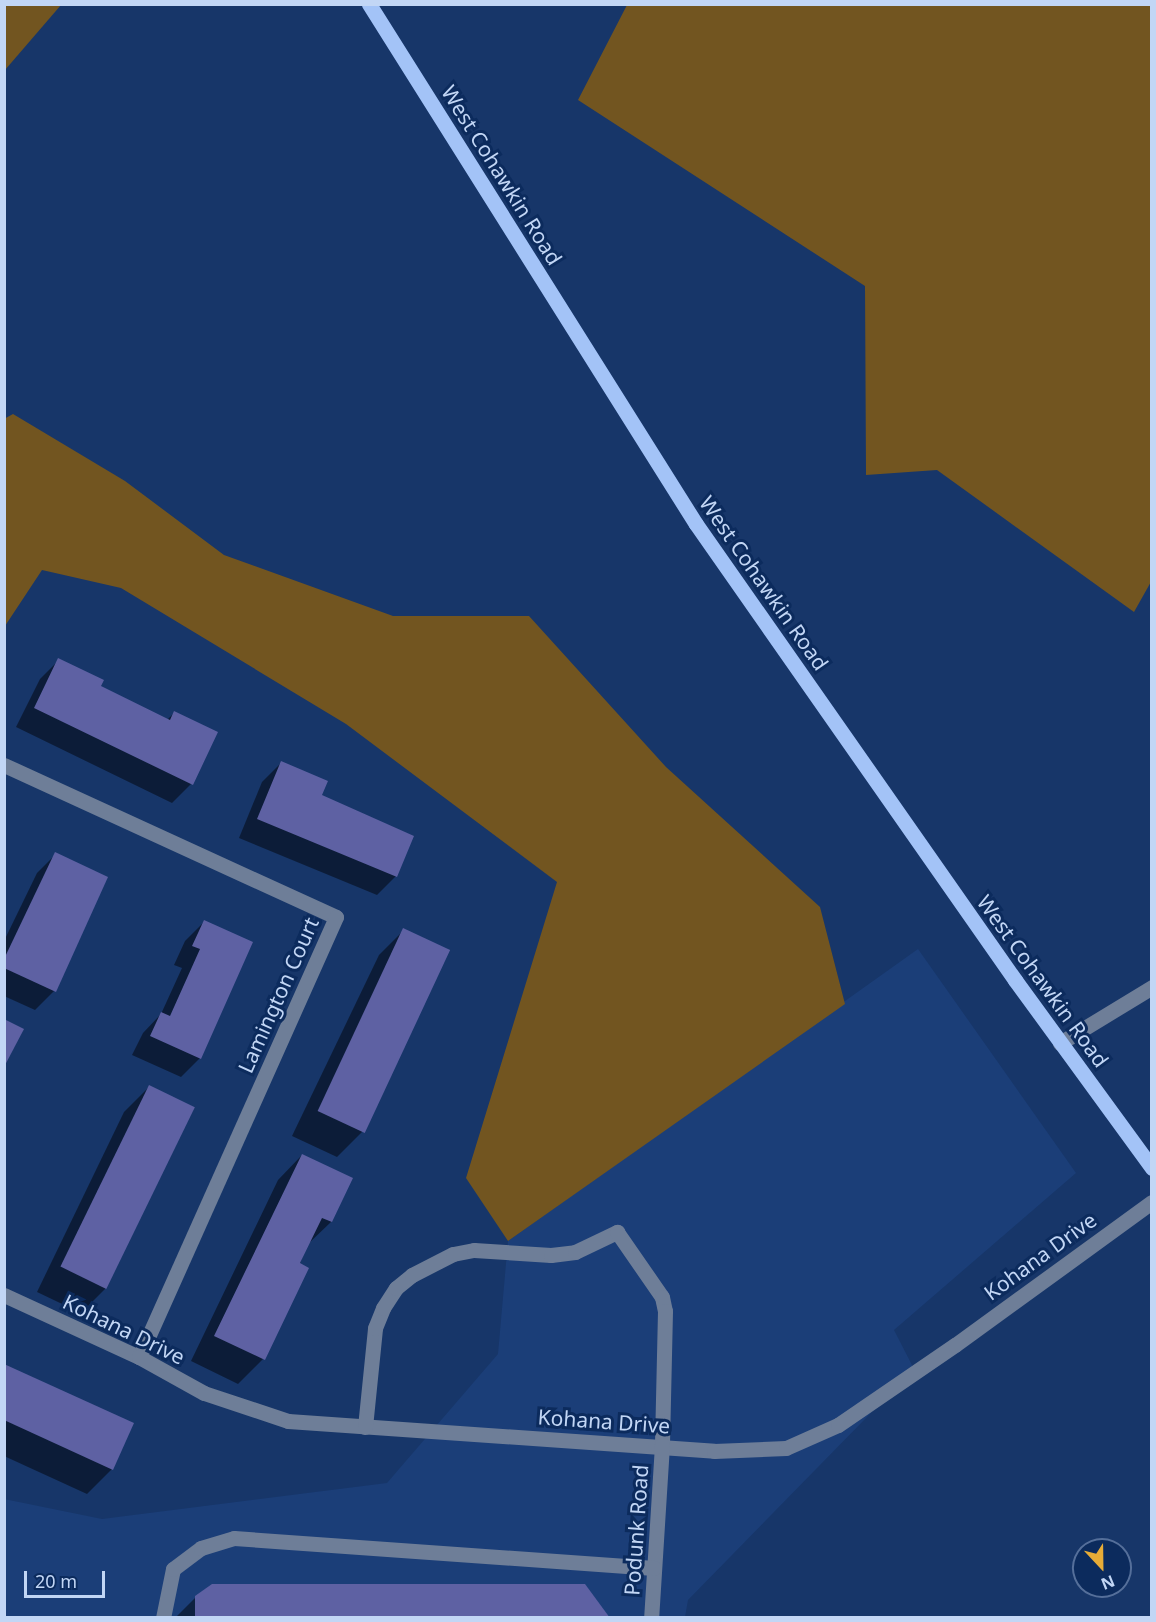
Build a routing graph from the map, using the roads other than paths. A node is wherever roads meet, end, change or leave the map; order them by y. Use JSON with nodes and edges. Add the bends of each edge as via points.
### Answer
{"nodes":[{"id":1,"x":369,"y":4,"type":"edge"},
{"id":2,"x":4,"y":765,"type":"edge"},
{"id":3,"x":1152,"y":987,"type":"edge"},
{"id":4,"x":1060,"y":1042,"type":"junction"},
{"id":5,"x":1152,"y":1168,"type":"edge"},
{"id":6,"x":1152,"y":1202,"type":"edge"},
{"id":7,"x":4,"y":1295,"type":"edge"},
{"id":8,"x":139,"y":1357,"type":"junction"},
{"id":9,"x":365,"y":1427,"type":"junction"},
{"id":10,"x":662,"y":1445,"type":"junction"},
{"id":11,"x":654,"y":1568,"type":"junction"},
{"id":12,"x":163,"y":1617,"type":"edge"},
{"id":13,"x":651,"y":1617,"type":"edge"}],
"edges":[{"from":1,"to":4,"type":"main road","name":"West Cohawkin Road","via":[[696,524]]},
{"from":2,"to":8,"type":"street","name":"Lamington Court","via":[[336,917]]},
{"from":3,"to":4,"type":"street"},
{"from":4,"to":5,"type":"main road","name":"West Cohawkin Road"},
{"from":6,"to":10,"type":"street","name":"Kohana Drive","via":[[838,1425],[786,1448],[714,1451]]},
{"from":7,"to":8,"type":"street","name":"Kohana Drive"},
{"from":8,"to":9,"type":"street","name":"Kohana Drive","via":[[204,1393],[288,1421]]},
{"from":9,"to":10,"type":"street","name":"Kohana Drive"},
{"from":9,"to":10,"type":"street","name":"Podunk Road","via":[[375,1328],[396,1288],[412,1275],[453,1254],[474,1250],[551,1256],[575,1252],[617,1232],[662,1297],[665,1311]]},
{"from":10,"to":11,"type":"street","name":"Podunk Road"},
{"from":11,"to":12,"type":"street","via":[[234,1538],[201,1548],[173,1569]]},
{"from":11,"to":13,"type":"street","name":"Podunk Road"}]}
